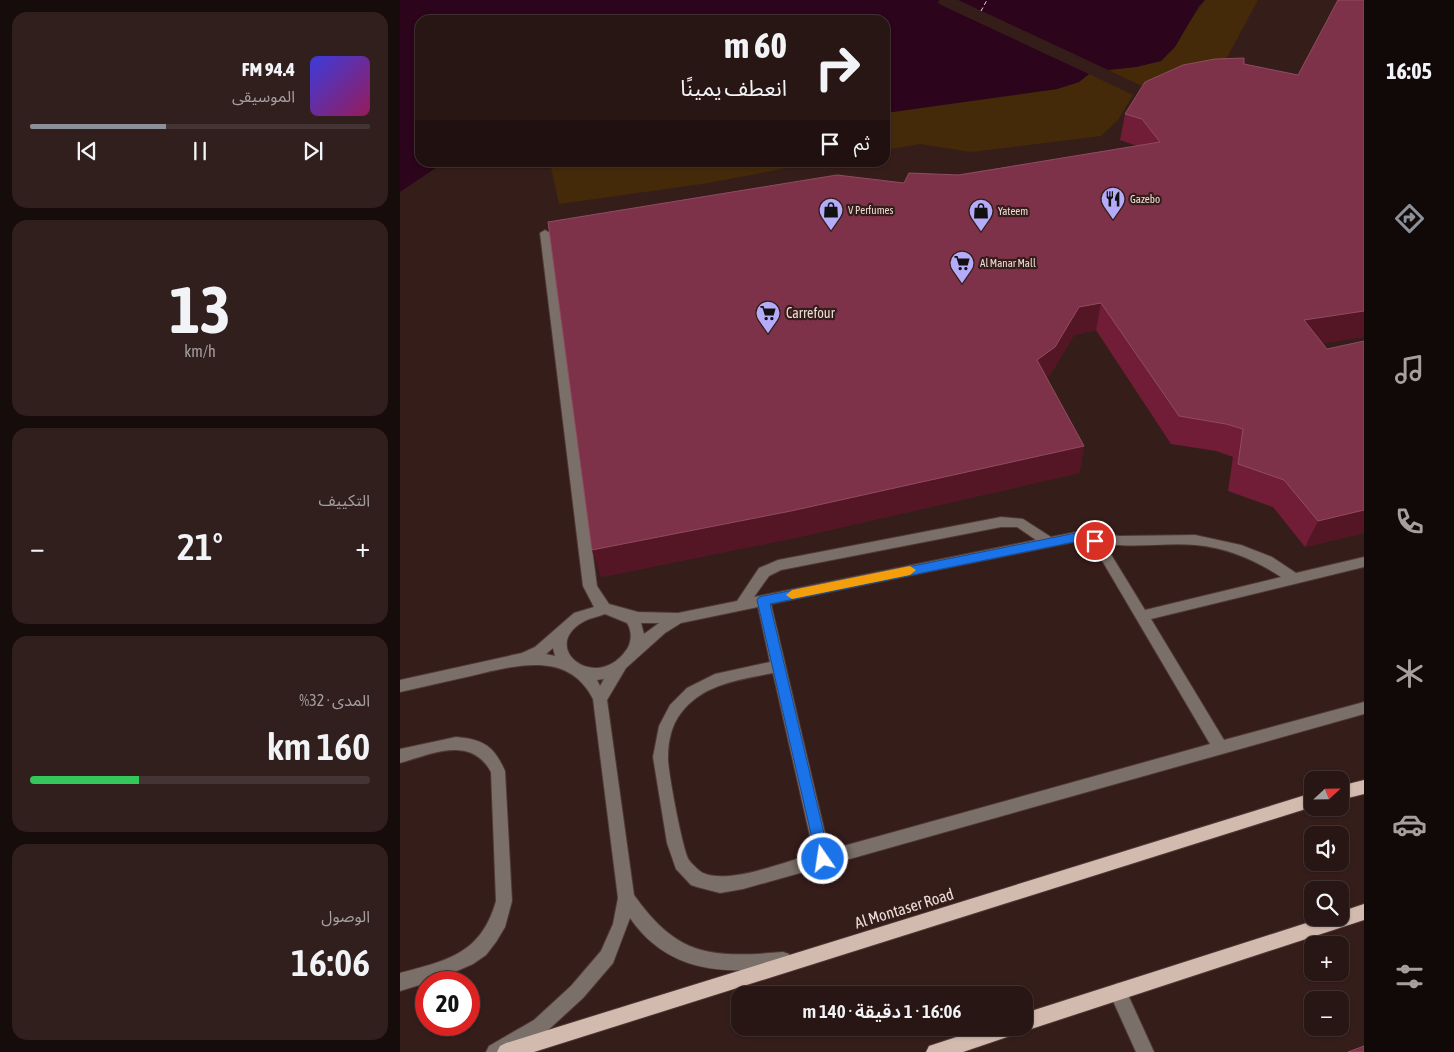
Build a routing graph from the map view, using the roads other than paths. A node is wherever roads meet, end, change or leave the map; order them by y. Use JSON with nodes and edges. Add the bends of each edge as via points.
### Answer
{"nodes":[{"id":1,"x":545,"y":233,"type":"dead end"},
{"id":2,"x":1086,"y":535,"type":"junction"},
{"id":3,"x":1048,"y":542,"type":"junction"},
{"id":4,"x":1364,"y":562,"type":"edge"},
{"id":5,"x":1295,"y":579,"type":"junction"},
{"id":6,"x":590,"y":586,"type":"junction"},
{"id":7,"x":763,"y":600,"type":"junction"},
{"id":8,"x":741,"y":605,"type":"junction"},
{"id":9,"x":605,"y":609,"type":"junction"},
{"id":10,"x":620,"y":612,"type":"junction"},
{"id":11,"x":1141,"y":616,"type":"junction"},
{"id":12,"x":678,"y":618,"type":"junction"},
{"id":13,"x":575,"y":619,"type":"junction"},
{"id":14,"x":564,"y":629,"type":"junction"},
{"id":15,"x":524,"y":658,"type":"junction"},
{"id":16,"x":625,"y":660,"type":"junction"},
{"id":17,"x":778,"y":666,"type":"junction"},
{"id":18,"x":573,"y":669,"type":"junction"},
{"id":19,"x":400,"y":686,"type":"edge"},
{"id":20,"x":600,"y":699,"type":"junction"},
{"id":21,"x":1364,"y":708,"type":"edge"},
{"id":22,"x":1221,"y":748,"type":"junction"},
{"id":23,"x":400,"y":756,"type":"edge"},
{"id":24,"x":1364,"y":787,"type":"edge"},
{"id":25,"x":1349,"y":791,"type":"edge"},
{"id":26,"x":1304,"y":802,"type":"edge"},
{"id":27,"x":823,"y":859,"type":"junction"},
{"id":28,"x":626,"y":898,"type":"junction"},
{"id":29,"x":1364,"y":912,"type":"edge"},
{"id":30,"x":806,"y":958,"type":"junction"},
{"id":31,"x":400,"y":982,"type":"edge"},
{"id":32,"x":1118,"y":992,"type":"junction"},
{"id":33,"x":1033,"y":1019,"type":"edge"},
{"id":34,"x":985,"y":1036,"type":"edge"},
{"id":35,"x":495,"y":1052,"type":"edge"},
{"id":36,"x":506,"y":1052,"type":"edge"},
{"id":37,"x":935,"y":1052,"type":"edge"},
{"id":38,"x":1145,"y":1052,"type":"edge"}],
"edges":[{"from":1,"to":6,"type":"lane"},
{"from":2,"to":3,"type":"lane"},
{"from":2,"to":5,"type":"lane","via":[[1119,541],[1195,540],[1237,548],[1267,561]]},
{"from":2,"to":11,"type":"lane","via":[[1102,549]]},
{"from":3,"to":7,"type":"lane"},
{"from":3,"to":8,"type":"lane","via":[[1019,522],[1001,522],[778,565],[764,572]]},
{"from":4,"to":5,"type":"lane"},
{"from":5,"to":11,"type":"lane"},
{"from":6,"to":9,"type":"lane"},
{"from":6,"to":13,"type":"lane"},
{"from":7,"to":8,"type":"lane"},
{"from":7,"to":17,"type":"lane"},
{"from":8,"to":12,"type":"lane"},
{"from":9,"to":10,"type":"lane"},
{"from":9,"to":13,"type":"lane","via":[[589,611]]},
{"from":10,"to":12,"type":"lane","via":[[644,618]]},
{"from":10,"to":16,"type":"lane","via":[[631,619],[637,630],[637,643]]},
{"from":11,"to":22,"type":"lane"},
{"from":12,"to":16,"type":"lane"},
{"from":13,"to":14,"type":"lane"},
{"from":14,"to":15,"type":"lane","via":[[553,641]]},
{"from":14,"to":18,"type":"lane","via":[[559,642],[560,656]]},
{"from":15,"to":18,"type":"lane","via":[[546,660]]},
{"from":15,"to":19,"type":"lane"},
{"from":16,"to":18,"type":"lane","via":[[607,671],[593,674]]},
{"from":16,"to":20,"type":"lane"},
{"from":17,"to":27,"type":"lane"},
{"from":17,"to":27,"type":"lane","via":[[715,680],[692,692],[675,709],[664,731],[660,757],[675,843],[682,864],[697,879],[720,885]]},
{"from":18,"to":20,"type":"lane","via":[[593,685]]},
{"from":20,"to":28,"type":"lane"},
{"from":21,"to":22,"type":"lane"},
{"from":22,"to":27,"type":"lane"},
{"from":23,"to":31,"type":"lane","via":[[464,743],[482,749],[495,760],[504,901],[502,917],[494,933],[468,959]]},
{"from":24,"to":25,"type":"main road"},
{"from":26,"to":30,"type":"main road","name":"Al Montaser Road"},
{"from":28,"to":30,"type":"lane","via":[[641,922],[665,944],[701,961],[742,965]]},
{"from":28,"to":35,"type":"lane","via":[[621,925],[606,957],[577,992],[540,1026]]},
{"from":29,"to":32,"type":"main road"},
{"from":30,"to":36,"type":"main road","name":"Al Montaser Road"},
{"from":32,"to":33,"type":"main road"},
{"from":32,"to":38,"type":"lane"},
{"from":34,"to":37,"type":"main road"}]}
